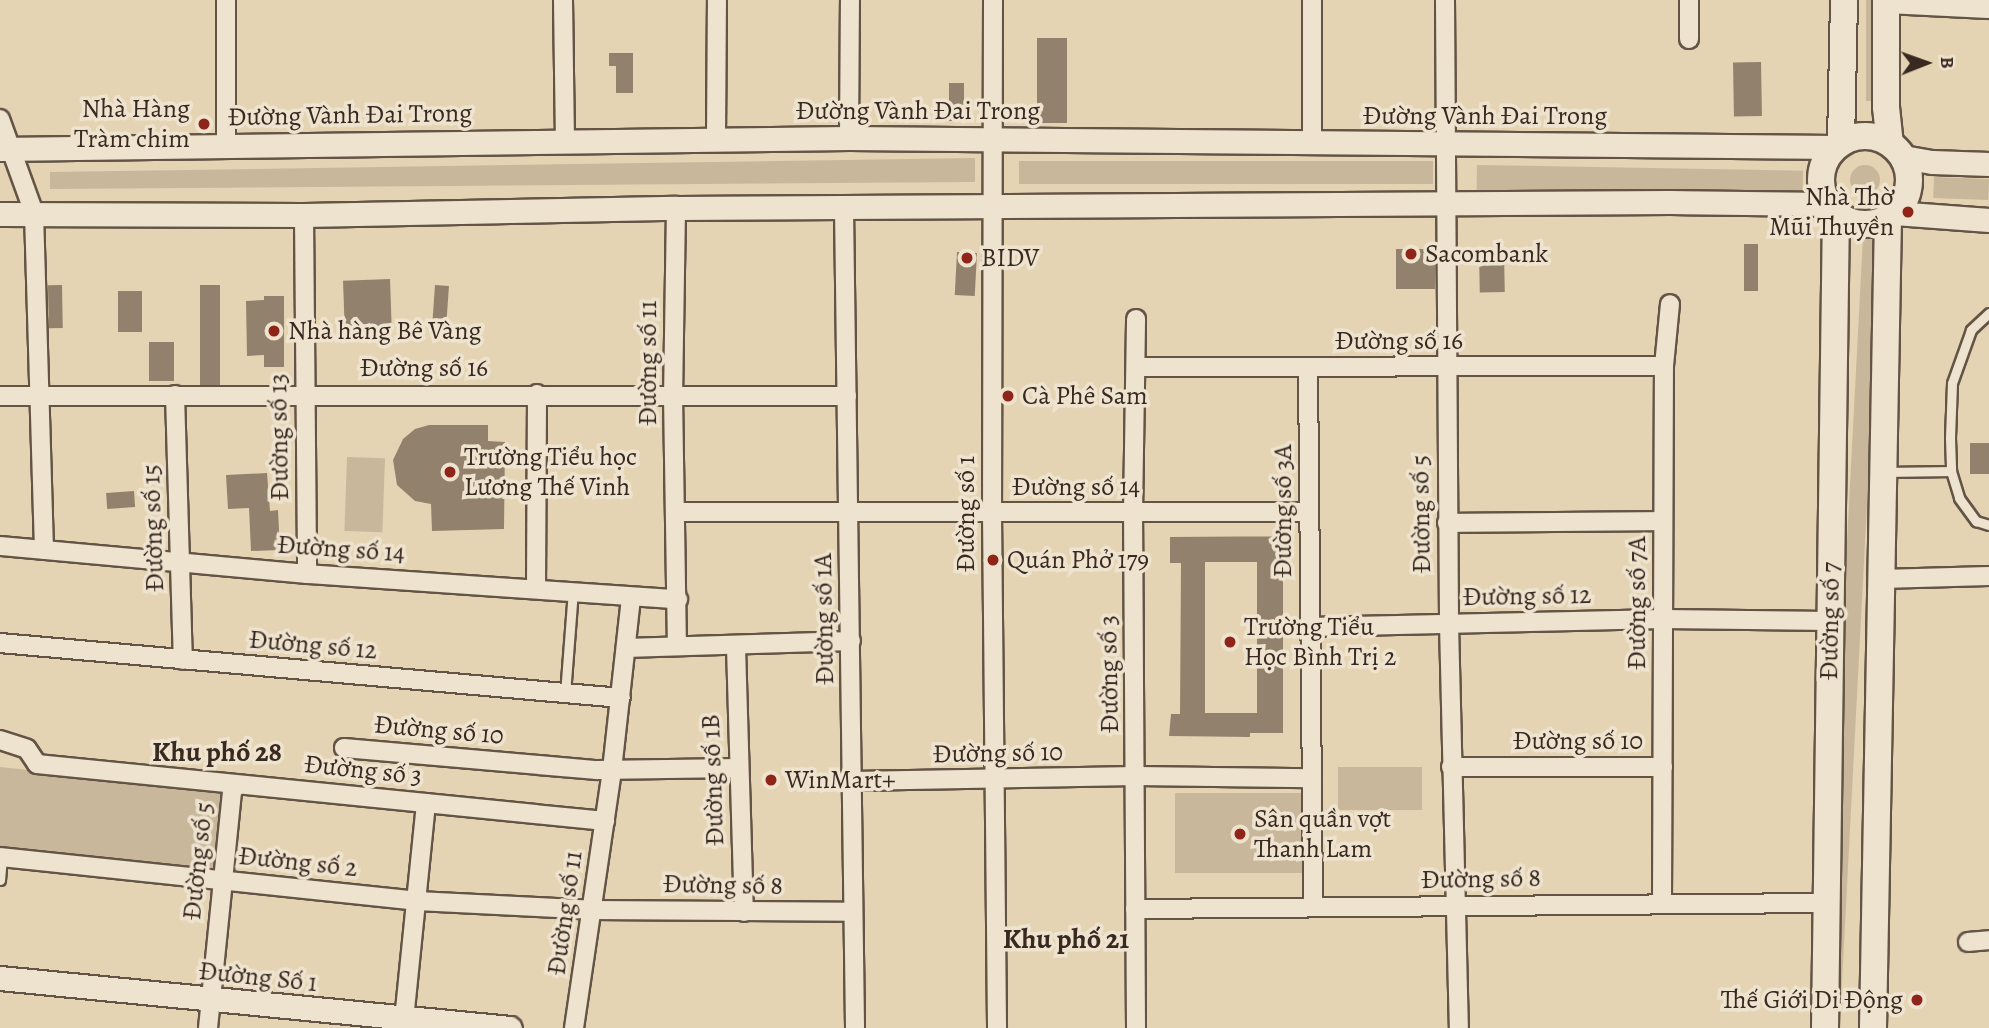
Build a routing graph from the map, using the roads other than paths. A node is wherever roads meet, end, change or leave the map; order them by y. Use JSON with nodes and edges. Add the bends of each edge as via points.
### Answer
{"nodes":[{"id":1,"x":226,"y":0,"type":"edge"},
{"id":2,"x":563,"y":0,"type":"edge"},
{"id":3,"x":718,"y":0,"type":"edge"},
{"id":4,"x":850,"y":0,"type":"edge"},
{"id":5,"x":993,"y":0,"type":"edge"},
{"id":6,"x":1311,"y":0,"type":"edge"},
{"id":7,"x":1445,"y":0,"type":"edge"},
{"id":8,"x":1689,"y":0,"type":"edge"},
{"id":9,"x":1844,"y":0,"type":"edge"},
{"id":10,"x":1886,"y":2,"type":"edge"},
{"id":11,"x":1989,"y":9,"type":"edge"},
{"id":12,"x":1689,"y":39,"type":"dead end"},
{"id":13,"x":0,"y":119,"type":"edge"},
{"id":14,"x":716,"y":138,"type":"junction"},
{"id":15,"x":849,"y":138,"type":"junction"},
{"id":16,"x":991,"y":138,"type":"junction"},
{"id":17,"x":565,"y":140,"type":"junction"},
{"id":18,"x":1312,"y":142,"type":"junction"},
{"id":19,"x":1445,"y":144,"type":"junction"},
{"id":20,"x":226,"y":145,"type":"junction"},
{"id":21,"x":1838,"y":145,"type":"junction"},
{"id":22,"x":6,"y":149,"type":"edge"},
{"id":23,"x":1897,"y":150,"type":"junction"},
{"id":24,"x":1989,"y":164,"type":"edge"},
{"id":25,"x":1444,"y":205,"type":"junction"},
{"id":26,"x":991,"y":206,"type":"junction"},
{"id":27,"x":676,"y":208,"type":"junction"},
{"id":28,"x":844,"y":208,"type":"junction"},
{"id":29,"x":1832,"y":209,"type":"junction"},
{"id":30,"x":34,"y":213,"type":"junction"},
{"id":31,"x":0,"y":214,"type":"edge"},
{"id":32,"x":304,"y":215,"type":"junction"},
{"id":33,"x":1892,"y":216,"type":"junction"},
{"id":34,"x":1989,"y":220,"type":"edge"},
{"id":35,"x":1670,"y":304,"type":"dead end"},
{"id":36,"x":1989,"y":313,"type":"edge"},
{"id":37,"x":1136,"y":319,"type":"dead end"},
{"id":38,"x":1446,"y":366,"type":"junction"},
{"id":39,"x":1664,"y":366,"type":"junction"},
{"id":40,"x":1136,"y":367,"type":"junction"},
{"id":41,"x":1308,"y":368,"type":"junction"},
{"id":42,"x":304,"y":394,"type":"junction"},
{"id":43,"x":537,"y":394,"type":"junction"},
{"id":44,"x":40,"y":395,"type":"junction"},
{"id":45,"x":176,"y":395,"type":"junction"},
{"id":46,"x":0,"y":396,"type":"edge"},
{"id":47,"x":673,"y":396,"type":"junction"},
{"id":48,"x":847,"y":396,"type":"junction"},
{"id":49,"x":1951,"y":471,"type":"junction"},
{"id":50,"x":1882,"y":472,"type":"junction"},
{"id":51,"x":676,"y":512,"type":"junction"},
{"id":52,"x":1309,"y":512,"type":"junction"},
{"id":53,"x":1133,"y":513,"type":"junction"},
{"id":54,"x":849,"y":514,"type":"junction"},
{"id":55,"x":992,"y":514,"type":"junction"},
{"id":56,"x":1663,"y":521,"type":"junction"},
{"id":57,"x":1447,"y":523,"type":"junction"},
{"id":58,"x":1989,"y":525,"type":"edge"},
{"id":59,"x":0,"y":546,"type":"edge"},
{"id":60,"x":44,"y":550,"type":"junction"},
{"id":61,"x":181,"y":562,"type":"junction"},
{"id":62,"x":307,"y":574,"type":"junction"},
{"id":63,"x":1989,"y":576,"type":"edge"},
{"id":64,"x":1881,"y":579,"type":"junction"},
{"id":65,"x":536,"y":589,"type":"junction"},
{"id":66,"x":573,"y":591,"type":"junction"},
{"id":67,"x":631,"y":597,"type":"junction"},
{"id":68,"x":678,"y":599,"type":"junction"},
{"id":69,"x":1663,"y":619,"type":"junction"},
{"id":70,"x":1829,"y":621,"type":"junction"},
{"id":71,"x":1449,"y":624,"type":"junction"},
{"id":72,"x":1309,"y":627,"type":"junction"},
{"id":73,"x":851,"y":641,"type":"junction"},
{"id":74,"x":0,"y":643,"type":"edge"},
{"id":75,"x":677,"y":644,"type":"junction"},
{"id":76,"x":736,"y":647,"type":"junction"},
{"id":77,"x":626,"y":648,"type":"junction"},
{"id":78,"x":183,"y":660,"type":"junction"},
{"id":79,"x":565,"y":694,"type":"junction"},
{"id":80,"x":621,"y":698,"type":"junction"},
{"id":81,"x":0,"y":740,"type":"edge"},
{"id":82,"x":344,"y":748,"type":"dead end"},
{"id":83,"x":1451,"y":767,"type":"junction"},
{"id":84,"x":1662,"y":767,"type":"junction"},
{"id":85,"x":738,"y":768,"type":"junction"},
{"id":86,"x":612,"y":770,"type":"junction"},
{"id":87,"x":1136,"y":776,"type":"junction"},
{"id":88,"x":1312,"y":778,"type":"junction"},
{"id":89,"x":995,"y":780,"type":"junction"},
{"id":90,"x":852,"y":781,"type":"junction"},
{"id":91,"x":237,"y":786,"type":"junction"},
{"id":92,"x":426,"y":803,"type":"junction"},
{"id":93,"x":605,"y":821,"type":"junction"},
{"id":94,"x":1,"y":857,"type":"edge"},
{"id":95,"x":0,"y":880,"type":"edge"},
{"id":96,"x":222,"y":881,"type":"junction"},
{"id":97,"x":417,"y":901,"type":"junction"},
{"id":98,"x":1827,"y":903,"type":"junction"},
{"id":99,"x":1662,"y":904,"type":"junction"},
{"id":100,"x":1454,"y":905,"type":"junction"},
{"id":101,"x":1313,"y":907,"type":"junction"},
{"id":102,"x":592,"y":909,"type":"junction"},
{"id":103,"x":1135,"y":909,"type":"junction"},
{"id":104,"x":744,"y":912,"type":"junction"},
{"id":105,"x":853,"y":912,"type":"junction"},
{"id":106,"x":1989,"y":940,"type":"edge"},
{"id":107,"x":1968,"y":942,"type":"dead end"},
{"id":108,"x":0,"y":978,"type":"edge"},
{"id":109,"x":210,"y":1000,"type":"junction"},
{"id":110,"x":404,"y":1020,"type":"junction"},
{"id":111,"x":208,"y":1028,"type":"edge"},
{"id":112,"x":510,"y":1028,"type":"edge"},
{"id":113,"x":574,"y":1028,"type":"edge"},
{"id":114,"x":855,"y":1028,"type":"edge"},
{"id":115,"x":997,"y":1028,"type":"edge"},
{"id":116,"x":1136,"y":1028,"type":"edge"},
{"id":117,"x":1459,"y":1028,"type":"edge"},
{"id":118,"x":1825,"y":1028,"type":"edge"},
{"id":119,"x":1873,"y":1028,"type":"edge"}],
"edges":[{"from":1,"to":20,"type":"street"},
{"from":2,"to":17,"type":"street"},
{"from":3,"to":14,"type":"street"},
{"from":4,"to":15,"type":"street"},
{"from":5,"to":16,"type":"street","name":"Đường số 1"},
{"from":6,"to":18,"type":"street"},
{"from":7,"to":19,"type":"street","name":"Đường số 5"},
{"from":8,"to":12,"type":"street"},
{"from":9,"to":21,"type":"main road"},
{"from":10,"to":11,"type":"street"},
{"from":10,"to":23,"type":"main road","via":[[1886,107]]},
{"from":13,"to":22,"type":"street"},
{"from":14,"to":15,"type":"street","name":"Đường Vành Đai Trong"},
{"from":14,"to":17,"type":"street","name":"Đường Vành Đai Trong"},
{"from":15,"to":16,"type":"street","name":"Đường Vành Đai Trong"},
{"from":16,"to":18,"type":"street","name":"Đường Vành Đai Trong"},
{"from":16,"to":26,"type":"street","name":"Đường số 1"},
{"from":17,"to":20,"type":"street","name":"Đường Vành Đai Trong"},
{"from":18,"to":19,"type":"street","name":"Đường Vành Đai Trong"},
{"from":19,"to":21,"type":"street","name":"Đường Vành Đai Trong"},
{"from":19,"to":25,"type":"street","name":"Đường số 5"},
{"from":20,"to":22,"type":"street","name":"Đường Vành Đai Trong"},
{"from":21,"to":23,"type":"main road","via":[[1866,136]]},
{"from":21,"to":29,"type":"main road","via":[[1827,158],[1821,178]]},
{"from":22,"to":30,"type":"street"},
{"from":23,"to":24,"type":"street","via":[[1932,163]]},
{"from":23,"to":33,"type":"main road","via":[[1909,171],[1909,186],[1905,201]]},
{"from":25,"to":26,"type":"street"},
{"from":25,"to":29,"type":"street","via":[[1670,202]]},
{"from":25,"to":38,"type":"street","name":"Đường số 5"},
{"from":26,"to":28,"type":"street"},
{"from":26,"to":55,"type":"street","name":"Đường số 1"},
{"from":27,"to":28,"type":"street"},
{"from":27,"to":32,"type":"street"},
{"from":27,"to":47,"type":"street","name":"Đường số 11"},
{"from":28,"to":48,"type":"street","name":"Đường số 1A"},
{"from":29,"to":33,"type":"main road","via":[[1861,225]]},
{"from":29,"to":70,"type":"main road","name":"Đường số 7"},
{"from":30,"to":31,"type":"street"},
{"from":30,"to":32,"type":"street"},
{"from":30,"to":44,"type":"street"},
{"from":32,"to":42,"type":"street","name":"Đường số 13"},
{"from":33,"to":34,"type":"street"},
{"from":33,"to":50,"type":"main road","name":"Đường số 7"},
{"from":35,"to":39,"type":"street","name":"Đường số 7A"},
{"from":36,"to":49,"type":"lane","via":[[1971,330],[1952,383]]},
{"from":37,"to":40,"type":"street","name":"Đường số 3"},
{"from":38,"to":39,"type":"street","name":"Đường số 16"},
{"from":38,"to":41,"type":"street","name":"Đường số 16"},
{"from":38,"to":57,"type":"street","name":"Đường số 5"},
{"from":39,"to":56,"type":"street","name":"Đường số 7A"},
{"from":40,"to":41,"type":"street","name":"Đường số 16"},
{"from":40,"to":53,"type":"street","name":"Đường số 3"},
{"from":41,"to":52,"type":"street","name":"Đường số 3A"},
{"from":42,"to":43,"type":"street","name":"Đường số 16"},
{"from":42,"to":45,"type":"street","name":"Đường số 16"},
{"from":42,"to":62,"type":"street","name":"Đường số 13"},
{"from":43,"to":47,"type":"street","name":"Đường số 16"},
{"from":43,"to":65,"type":"street"},
{"from":44,"to":45,"type":"street","name":"Đường số 16"},
{"from":44,"to":46,"type":"street","name":"Đường số 16"},
{"from":44,"to":60,"type":"street"},
{"from":45,"to":61,"type":"street","name":"Đường số 15"},
{"from":47,"to":48,"type":"street","name":"Đường số 16"},
{"from":47,"to":51,"type":"street","name":"Đường số 11"},
{"from":48,"to":54,"type":"street","name":"Đường số 1A"},
{"from":49,"to":50,"type":"lane"},
{"from":49,"to":58,"type":"lane","via":[[1959,498],[1976,521]]},
{"from":50,"to":64,"type":"main road","name":"Đường số 7"},
{"from":51,"to":54,"type":"street","name":"Đường số 14"},
{"from":51,"to":68,"type":"street","name":"Đường số 11"},
{"from":52,"to":53,"type":"street","name":"Đường số 14"},
{"from":52,"to":72,"type":"street","name":"Đường số 3A"},
{"from":53,"to":55,"type":"street","name":"Đường số 14"},
{"from":53,"to":87,"type":"street","name":"Đường số 3"},
{"from":54,"to":55,"type":"street","name":"Đường số 14"},
{"from":54,"to":73,"type":"street","name":"Đường số 1A"},
{"from":55,"to":89,"type":"street","name":"Đường số 1"},
{"from":56,"to":57,"type":"street"},
{"from":56,"to":69,"type":"street","name":"Đường số 7A"},
{"from":57,"to":71,"type":"street","name":"Đường số 5"},
{"from":59,"to":60,"type":"street","name":"Đường số 14"},
{"from":60,"to":61,"type":"street","name":"Đường số 14"},
{"from":61,"to":62,"type":"street","name":"Đường số 14"},
{"from":61,"to":78,"type":"street","name":"Đường số 15"},
{"from":62,"to":65,"type":"street","name":"Đường số 14"},
{"from":63,"to":64,"type":"street"},
{"from":64,"to":119,"type":"main road","name":"Đường số 7"},
{"from":65,"to":66,"type":"street","name":"Đường số 14"},
{"from":66,"to":67,"type":"street","name":"Đường số 14"},
{"from":66,"to":79,"type":"lane"},
{"from":67,"to":68,"type":"street","name":"Đường số 14"},
{"from":67,"to":77,"type":"street","name":"Đường số 11"},
{"from":68,"to":75,"type":"street","name":"Đường số 11"},
{"from":69,"to":70,"type":"street","name":"Đường số 12"},
{"from":69,"to":71,"type":"street","name":"Đường số 12"},
{"from":69,"to":84,"type":"street","name":"Đường số 7A"},
{"from":70,"to":98,"type":"main road","name":"Đường số 7"},
{"from":71,"to":72,"type":"street","name":"Đường số 12"},
{"from":71,"to":83,"type":"street","name":"Đường số 5"},
{"from":72,"to":88,"type":"street","name":"Đường số 3A"},
{"from":73,"to":76,"type":"street"},
{"from":73,"to":90,"type":"street","name":"Đường số 1A"},
{"from":74,"to":78,"type":"street","name":"Đường số 12"},
{"from":75,"to":76,"type":"street"},
{"from":75,"to":77,"type":"street"},
{"from":76,"to":85,"type":"street","name":"Đường số 1B"},
{"from":77,"to":80,"type":"street","name":"Đường số 11"},
{"from":78,"to":79,"type":"street","name":"Đường số 12"},
{"from":79,"to":80,"type":"street","name":"Đường số 12"},
{"from":80,"to":86,"type":"street","name":"Đường số 11"},
{"from":81,"to":91,"type":"street","name":"Đường số 3","via":[[27,749],[37,764]]},
{"from":82,"to":86,"type":"street","name":"Đường số 10"},
{"from":83,"to":84,"type":"street","name":"Đường số 10"},
{"from":83,"to":100,"type":"street","name":"Đường số 5"},
{"from":84,"to":99,"type":"street","name":"Đường số 7A"},
{"from":85,"to":86,"type":"street","name":"Đường số 10"},
{"from":85,"to":104,"type":"street","name":"Đường số 1B"},
{"from":86,"to":93,"type":"street","name":"Đường số 11"},
{"from":87,"to":88,"type":"street","name":"Đường số 10"},
{"from":87,"to":89,"type":"street","name":"Đường số 10"},
{"from":87,"to":103,"type":"street","name":"Đường số 3"},
{"from":88,"to":101,"type":"street","name":"Đường số 3A"},
{"from":89,"to":90,"type":"street","name":"Đường số 10"},
{"from":89,"to":115,"type":"street","name":"Đường số 1"},
{"from":90,"to":105,"type":"street","name":"Đường số 1A"},
{"from":91,"to":92,"type":"street","name":"Đường số 3"},
{"from":91,"to":96,"type":"street","name":"Đường số 5","via":[[232,790]]},
{"from":92,"to":93,"type":"street","name":"Đường số 3"},
{"from":92,"to":97,"type":"street"},
{"from":93,"to":102,"type":"street","name":"Đường số 11"},
{"from":94,"to":95,"type":"lane"},
{"from":94,"to":96,"type":"street","name":"Đường số 2"},
{"from":96,"to":97,"type":"street","name":"Đường số 2"},
{"from":96,"to":109,"type":"street","name":"Đường số 5"},
{"from":97,"to":102,"type":"street","name":"Đường số 2"},
{"from":97,"to":110,"type":"street"},
{"from":98,"to":99,"type":"street","name":"Đường số 8"},
{"from":98,"to":118,"type":"main road","name":"Đường số 7"},
{"from":99,"to":100,"type":"street","name":"Đường số 8"},
{"from":100,"to":101,"type":"street","name":"Đường số 8"},
{"from":100,"to":117,"type":"street","name":"Đường số 5"},
{"from":101,"to":103,"type":"street","name":"Đường số 8"},
{"from":102,"to":104,"type":"street","name":"Đường số 8"},
{"from":102,"to":113,"type":"street","name":"Đường số 11"},
{"from":103,"to":116,"type":"street","name":"Đường số 3"},
{"from":104,"to":105,"type":"street","name":"Đường số 8"},
{"from":105,"to":114,"type":"street","name":"Đường số 1A"},
{"from":106,"to":107,"type":"street"},
{"from":108,"to":109,"type":"street","name":"Đường Số 1"},
{"from":109,"to":110,"type":"street","name":"Đường Số 1"},
{"from":109,"to":111,"type":"street","name":"Đường số 5"},
{"from":110,"to":112,"type":"street","name":"Đường Số 1"}]}
